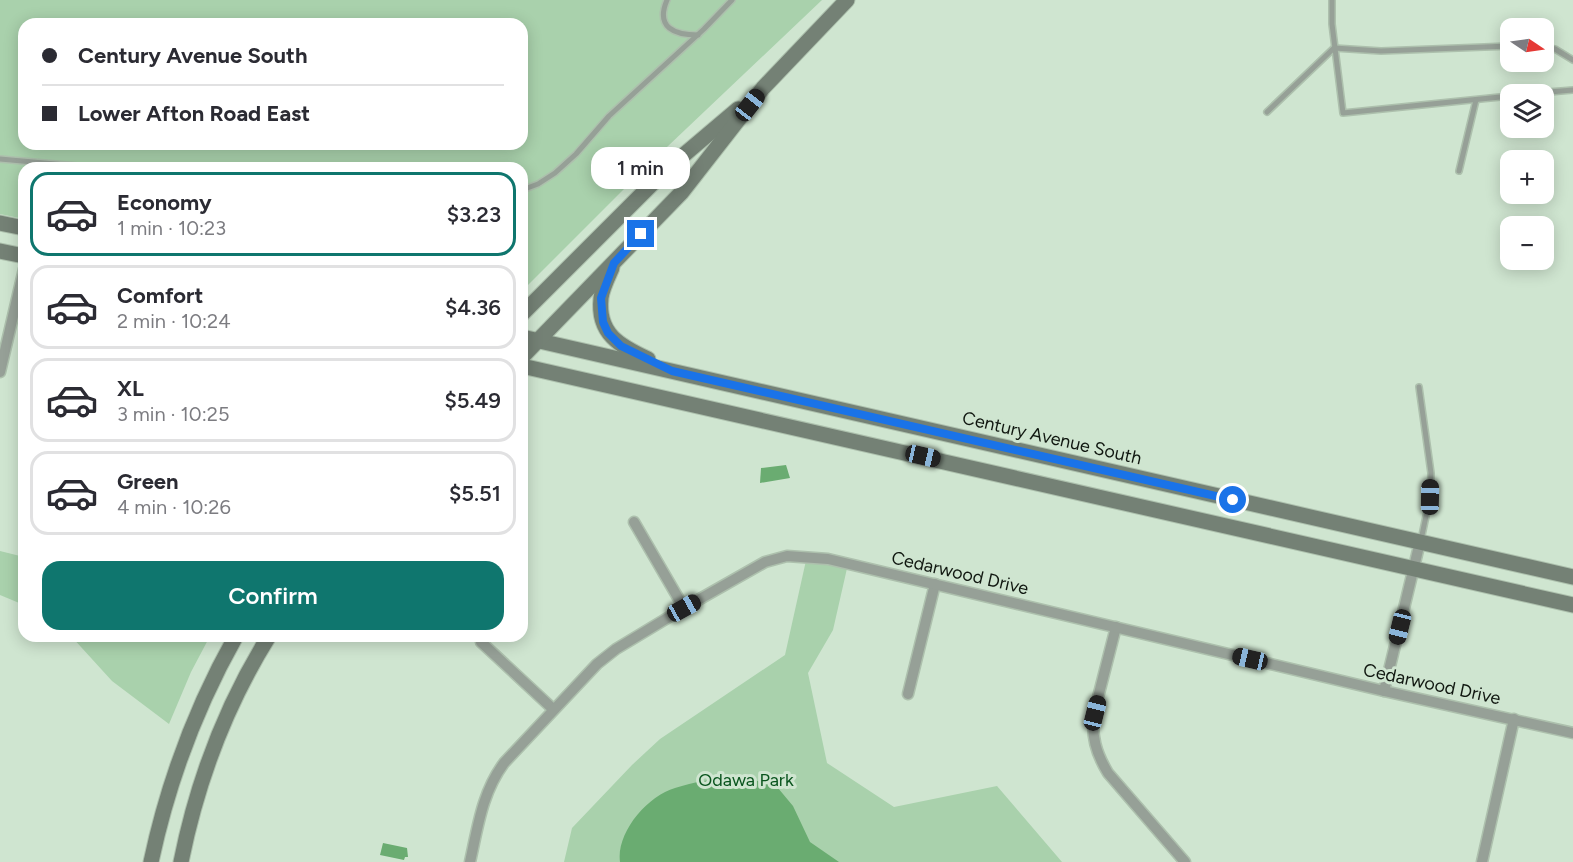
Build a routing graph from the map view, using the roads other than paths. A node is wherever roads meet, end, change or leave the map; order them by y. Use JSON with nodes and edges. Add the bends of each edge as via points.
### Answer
{"nodes":[{"id":1,"x":667,"y":0,"type":"edge"},
{"id":2,"x":732,"y":0,"type":"edge"},
{"id":3,"x":847,"y":0,"type":"edge"},
{"id":4,"x":1332,"y":0,"type":"edge"},
{"id":5,"x":698,"y":35,"type":"junction"},
{"id":6,"x":1500,"y":46,"type":"edge"},
{"id":7,"x":1335,"y":48,"type":"junction"},
{"id":8,"x":1554,"y":49,"type":"edge"},
{"id":9,"x":1573,"y":60,"type":"edge"},
{"id":10,"x":764,"y":88,"type":"junction"},
{"id":11,"x":1573,"y":90,"type":"edge"},
{"id":12,"x":1554,"y":92,"type":"edge"},
{"id":13,"x":1500,"y":97,"type":"edge"},
{"id":14,"x":1476,"y":100,"type":"junction"},
{"id":15,"x":1267,"y":112,"type":"dead end"},
{"id":16,"x":0,"y":159,"type":"edge"},
{"id":17,"x":33,"y":162,"type":"edge"},
{"id":18,"x":1459,"y":171,"type":"dead end"},
{"id":19,"x":528,"y":188,"type":"edge"},
{"id":20,"x":0,"y":222,"type":"edge"},
{"id":21,"x":18,"y":226,"type":"edge"},
{"id":22,"x":0,"y":251,"type":"edge"},
{"id":23,"x":18,"y":255,"type":"edge"},
{"id":24,"x":614,"y":263,"type":"junction"},
{"id":25,"x":18,"y":294,"type":"edge"},
{"id":26,"x":528,"y":308,"type":"edge"},
{"id":27,"x":528,"y":339,"type":"edge"},
{"id":28,"x":538,"y":341,"type":"junction"},
{"id":29,"x":528,"y":351,"type":"edge"},
{"id":30,"x":528,"y":367,"type":"edge"},
{"id":31,"x":672,"y":371,"type":"junction"},
{"id":32,"x":0,"y":372,"type":"edge"},
{"id":33,"x":1419,"y":387,"type":"dead end"},
{"id":34,"x":634,"y":522,"type":"dead end"},
{"id":35,"x":1420,"y":542,"type":"junction"},
{"id":36,"x":1414,"y":569,"type":"junction"},
{"id":37,"x":1573,"y":577,"type":"edge"},
{"id":38,"x":935,"y":584,"type":"junction"},
{"id":39,"x":1573,"y":605,"type":"edge"},
{"id":40,"x":684,"y":608,"type":"junction"},
{"id":41,"x":1116,"y":627,"type":"junction"},
{"id":42,"x":233,"y":642,"type":"edge"},
{"id":43,"x":266,"y":642,"type":"edge"},
{"id":44,"x":481,"y":642,"type":"dead end"},
{"id":45,"x":1384,"y":691,"type":"junction"},
{"id":46,"x":908,"y":694,"type":"dead end"},
{"id":47,"x":553,"y":709,"type":"junction"},
{"id":48,"x":1514,"y":719,"type":"junction"},
{"id":49,"x":1573,"y":733,"type":"edge"},
{"id":50,"x":151,"y":862,"type":"edge"},
{"id":51,"x":181,"y":862,"type":"edge"},
{"id":52,"x":470,"y":862,"type":"edge"},
{"id":53,"x":1185,"y":862,"type":"edge"},
{"id":54,"x":1482,"y":862,"type":"edge"}],
"edges":[{"from":1,"to":5,"type":"lane","via":[[666,26],[674,33]]},
{"from":2,"to":5,"type":"lane"},
{"from":3,"to":10,"type":"main road"},
{"from":4,"to":7,"type":"lane"},
{"from":5,"to":19,"type":"lane","via":[[609,116],[555,173]]},
{"from":6,"to":7,"type":"lane","via":[[1381,51]]},
{"from":7,"to":14,"type":"lane","via":[[1343,113]]},
{"from":7,"to":15,"type":"lane"},
{"from":8,"to":9,"type":"lane"},
{"from":10,"to":24,"type":"main road","via":[[682,192]]},
{"from":10,"to":26,"type":"main road","via":[[666,170]]},
{"from":11,"to":12,"type":"lane"},
{"from":13,"to":14,"type":"lane"},
{"from":14,"to":18,"type":"lane"},
{"from":16,"to":17,"type":"lane"},
{"from":20,"to":21,"type":"main road"},
{"from":22,"to":23,"type":"main road"},
{"from":24,"to":28,"type":"main road"},
{"from":24,"to":31,"type":"main road","via":[[601,298],[608,333],[621,346]]},
{"from":25,"to":32,"type":"street"},
{"from":27,"to":28,"type":"main road","name":"Century Avenue South"},
{"from":28,"to":29,"type":"main road"},
{"from":28,"to":31,"type":"main road","name":"Century Avenue South"},
{"from":30,"to":36,"type":"main road"},
{"from":31,"to":35,"type":"main road","name":"Century Avenue South"},
{"from":33,"to":35,"type":"lane","via":[[1431,473]]},
{"from":34,"to":40,"type":"street"},
{"from":35,"to":36,"type":"street"},
{"from":35,"to":37,"type":"main road","name":"Century Avenue South"},
{"from":36,"to":39,"type":"main road"},
{"from":36,"to":45,"type":"street"},
{"from":38,"to":40,"type":"street","name":"Cedarwood Drive","via":[[828,559],[787,556],[765,562]]},
{"from":38,"to":41,"type":"street","name":"Cedarwood Drive"},
{"from":38,"to":46,"type":"street"},
{"from":40,"to":47,"type":"street","name":"Cedarwood Drive","via":[[597,664]]},
{"from":41,"to":45,"type":"street","name":"Cedarwood Drive"},
{"from":41,"to":53,"type":"street","via":[[1092,727],[1094,742],[1108,773]]},
{"from":42,"to":50,"type":"main road","via":[[183,749]]},
{"from":43,"to":51,"type":"main road","via":[[213,748]]},
{"from":44,"to":47,"type":"street"},
{"from":45,"to":48,"type":"street","name":"Cedarwood Drive"},
{"from":47,"to":52,"type":"street","name":"Cedarwood Drive","via":[[492,780]]},
{"from":48,"to":49,"type":"street","name":"Cedarwood Drive"},
{"from":48,"to":54,"type":"street"}]}
